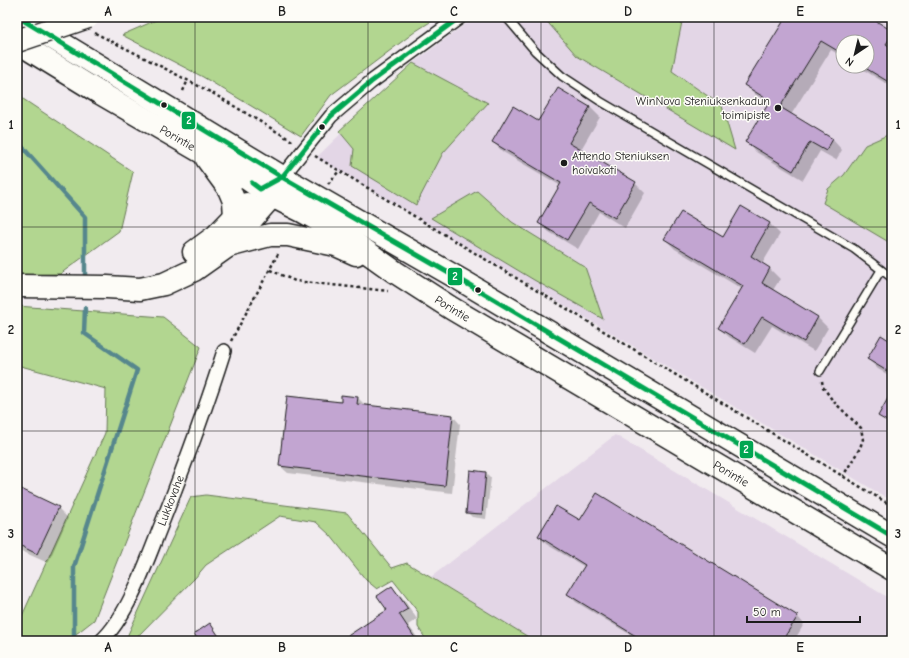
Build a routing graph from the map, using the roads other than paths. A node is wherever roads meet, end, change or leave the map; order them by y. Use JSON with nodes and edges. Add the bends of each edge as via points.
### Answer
{"nodes":[{"id":1,"x":460,"y":17,"type":"edge"},
{"id":2,"x":506,"y":17,"type":"edge"},
{"id":3,"x":91,"y":25,"type":"edge"},
{"id":4,"x":20,"y":31,"type":"edge"},
{"id":5,"x":201,"y":152,"type":"junction"},
{"id":6,"x":271,"y":187,"type":"junction"},
{"id":7,"x":235,"y":217,"type":"junction"},
{"id":8,"x":228,"y":246,"type":"junction"},
{"id":9,"x":881,"y":270,"type":"junction"},
{"id":10,"x":395,"y":272,"type":"junction"},
{"id":11,"x":892,"y":278,"type":"edge"},
{"id":12,"x":17,"y":286,"type":"edge"},
{"id":13,"x":107,"y":287,"type":"junction"},
{"id":14,"x":224,"y":351,"type":"road end"},
{"id":15,"x":820,"y":372,"type":"road end"},
{"id":16,"x":892,"y":536,"type":"edge"},
{"id":17,"x":892,"y":569,"type":"edge"},
{"id":18,"x":101,"y":641,"type":"edge"}],
"edges":[{"from":1,"to":6,"type":"street","via":[[365,87],[331,116]]},
{"from":2,"to":9,"type":"lane","via":[[562,76],[600,101],[854,250]]},
{"from":3,"to":4,"type":"highway","bridge":true},
{"from":4,"to":5,"type":"highway","name":"Porintie","via":[[100,93]]},
{"from":4,"to":6,"type":"highway","name":"Porintie"},
{"from":5,"to":6,"type":"highway","name":"Porintie","via":[[243,176]]},
{"from":5,"to":7,"type":"highway","via":[[229,189],[234,201]]},
{"from":6,"to":7,"type":"highway"},
{"from":6,"to":8,"type":"highway"},
{"from":6,"to":10,"type":"highway","name":"Porintie","via":[[302,211],[336,230]]},
{"from":6,"to":16,"type":"highway","name":"Porintie","via":[[316,196]]},
{"from":7,"to":13,"type":"highway","via":[[216,236],[174,265]]},
{"from":8,"to":10,"type":"highway","via":[[270,234],[288,235],[336,245]]},
{"from":8,"to":13,"type":"highway","via":[[194,270],[164,284],[140,288]]},
{"from":9,"to":11,"type":"lane"},
{"from":9,"to":15,"type":"lane"},
{"from":10,"to":17,"type":"highway","name":"Porintie","via":[[451,308]]},
{"from":12,"to":13,"type":"highway"},
{"from":14,"to":18,"type":"street","name":"Lukkovahe","via":[[207,404],[128,604]]}]}
